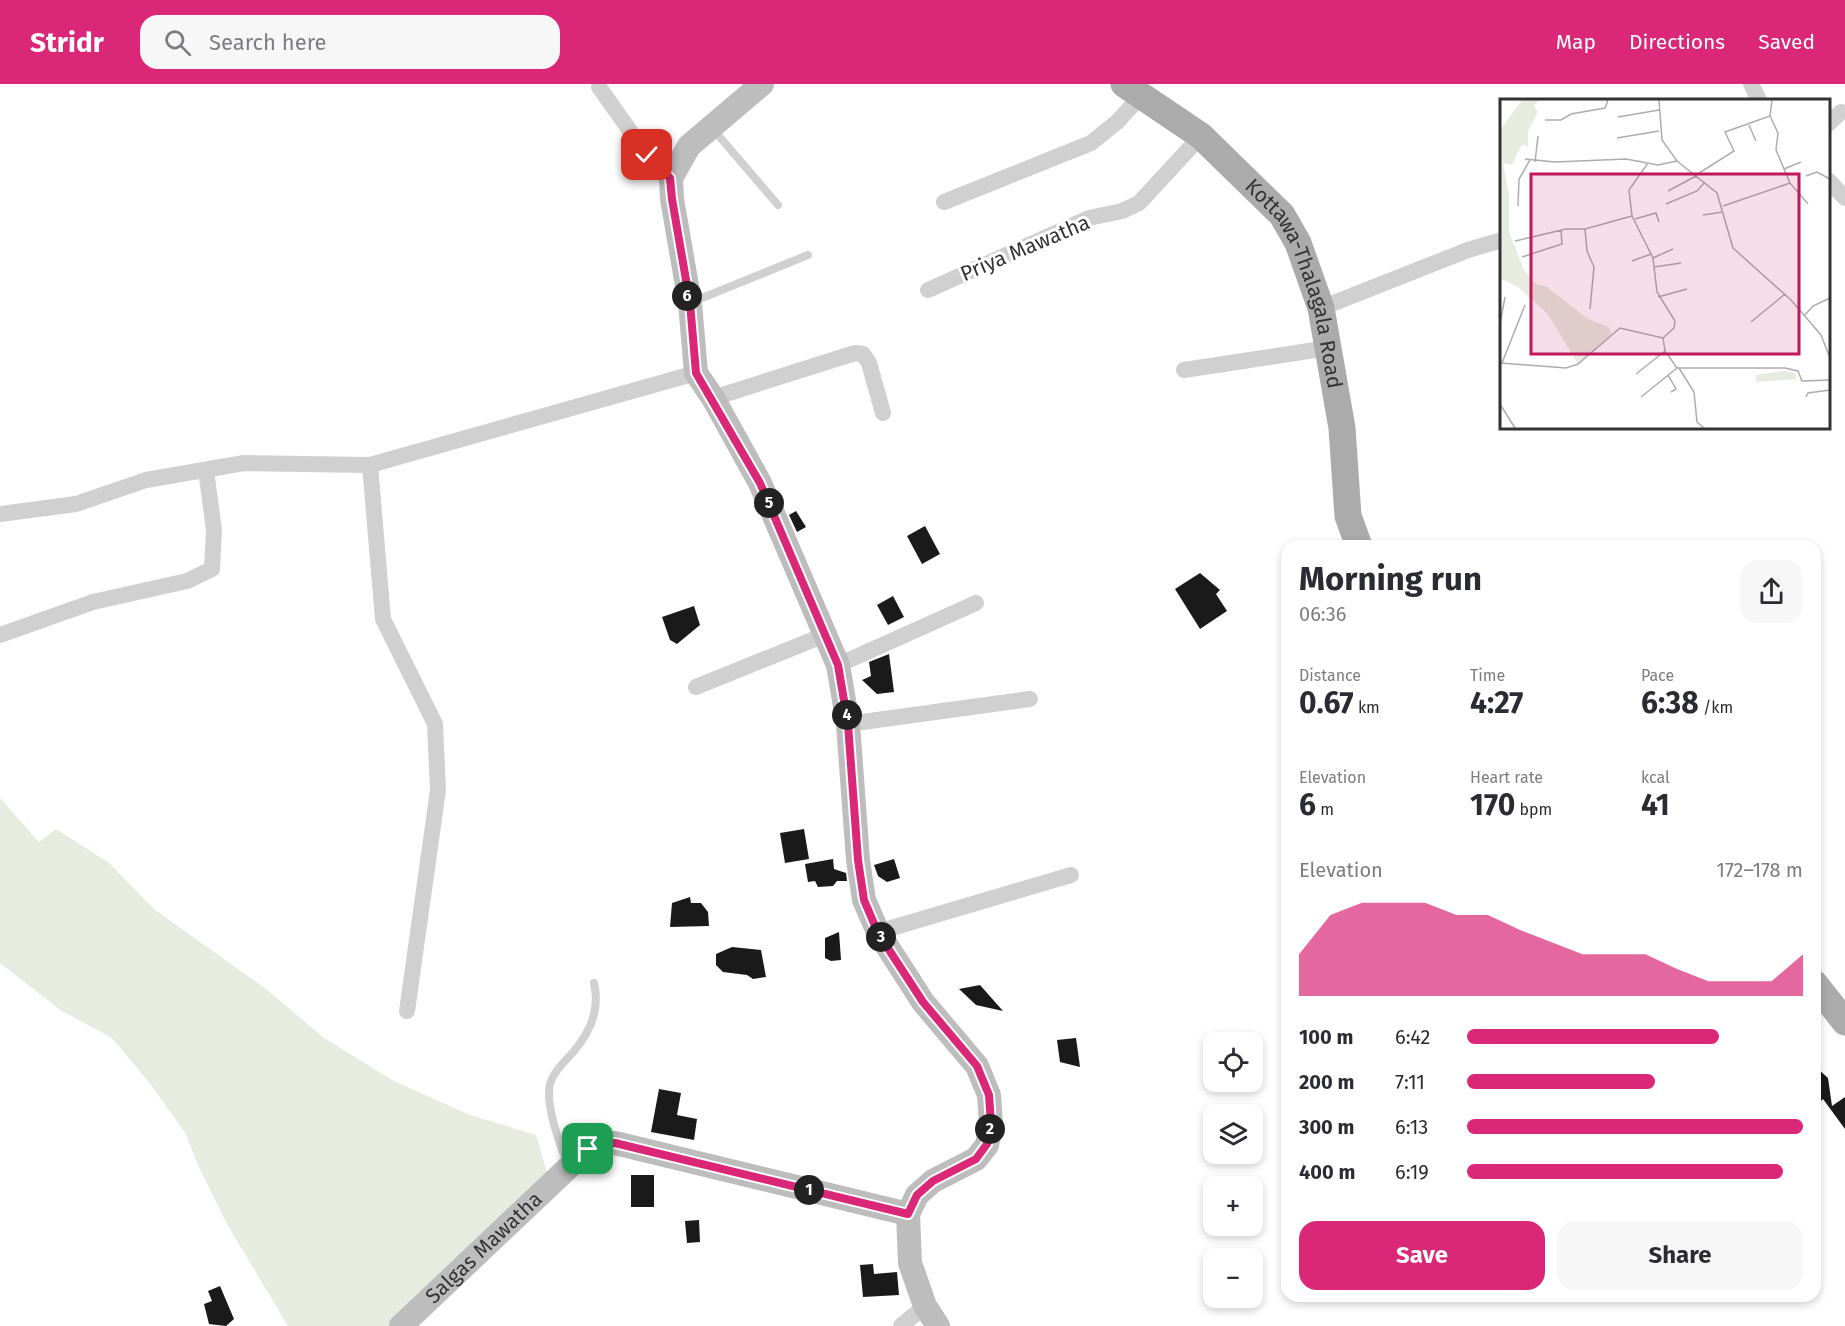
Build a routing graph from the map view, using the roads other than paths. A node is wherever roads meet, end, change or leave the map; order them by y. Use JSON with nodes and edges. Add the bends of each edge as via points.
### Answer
{"nodes":[{"id":1,"x":762,"y":84,"type":"edge"},
{"id":2,"x":1751,"y":84,"type":"edge"},
{"id":3,"x":599,"y":87,"type":"dead end"},
{"id":4,"x":1136,"y":89,"type":"edge"},
{"id":5,"x":1758,"y":99,"type":"edge"},
{"id":6,"x":1841,"y":112,"type":"dead end"},
{"id":7,"x":1830,"y":122,"type":"edge"},
{"id":8,"x":712,"y":128,"type":"junction"},
{"id":9,"x":1201,"y":136,"type":"junction"},
{"id":10,"x":670,"y":178,"type":"junction"},
{"id":11,"x":1830,"y":182,"type":"edge"},
{"id":12,"x":1845,"y":198,"type":"edge"},
{"id":13,"x":944,"y":202,"type":"dead end"},
{"id":14,"x":778,"y":205,"type":"dead end"},
{"id":15,"x":1500,"y":241,"type":"edge"},
{"id":16,"x":808,"y":255,"type":"dead end"},
{"id":17,"x":928,"y":290,"type":"dead end"},
{"id":18,"x":690,"y":303,"type":"junction"},
{"id":19,"x":1321,"y":308,"type":"junction"},
{"id":20,"x":1328,"y":348,"type":"junction"},
{"id":21,"x":1184,"y":370,"type":"dead end"},
{"id":22,"x":696,"y":373,"type":"junction"},
{"id":23,"x":713,"y":398,"type":"junction"},
{"id":24,"x":883,"y":413,"type":"dead end"},
{"id":25,"x":370,"y":465,"type":"junction"},
{"id":26,"x":207,"y":470,"type":"junction"},
{"id":27,"x":0,"y":514,"type":"edge"},
{"id":28,"x":1357,"y":540,"type":"edge"},
{"id":29,"x":976,"y":603,"type":"dead end"},
{"id":30,"x":827,"y":634,"type":"junction"},
{"id":31,"x":0,"y":635,"type":"edge"},
{"id":32,"x":838,"y":665,"type":"junction"},
{"id":33,"x":696,"y":687,"type":"dead end"},
{"id":34,"x":1030,"y":699,"type":"dead end"},
{"id":35,"x":848,"y":724,"type":"junction"},
{"id":36,"x":1071,"y":875,"type":"dead end"},
{"id":37,"x":878,"y":933,"type":"junction"},
{"id":38,"x":594,"y":983,"type":"dead end"},
{"id":39,"x":1821,"y":992,"type":"edge"},
{"id":40,"x":407,"y":1011,"type":"dead end"},
{"id":41,"x":1845,"y":1022,"type":"edge"},
{"id":42,"x":569,"y":1168,"type":"junction"},
{"id":43,"x":908,"y":1214,"type":"junction"},
{"id":44,"x":925,"y":1306,"type":"junction"},
{"id":45,"x":401,"y":1326,"type":"edge"},
{"id":46,"x":901,"y":1326,"type":"edge"},
{"id":47,"x":938,"y":1326,"type":"edge"}],
"edges":[{"from":1,"to":8,"type":"street"},
{"from":2,"to":5,"type":"street"},
{"from":3,"to":10,"type":"street","via":[[647,155]]},
{"from":4,"to":9,"type":"main road","name":"Kottawa-Thalagala Road"},
{"from":4,"to":13,"type":"street","via":[[1117,122],[1090,143]]},
{"from":6,"to":7,"type":"street"},
{"from":8,"to":10,"type":"street","via":[[689,146]]},
{"from":8,"to":14,"type":"lane"},
{"from":9,"to":17,"type":"street","name":"Priya Mawatha","via":[[1139,203],[1089,218]]},
{"from":9,"to":19,"type":"main road","name":"Kottawa-Thalagala Road","via":[[1282,215],[1298,243]]},
{"from":10,"to":18,"type":"street"},
{"from":11,"to":12,"type":"street"},
{"from":15,"to":19,"type":"street"},
{"from":16,"to":18,"type":"lane"},
{"from":18,"to":22,"type":"street"},
{"from":19,"to":20,"type":"main road","name":"Kottawa-Thalagala Road"},
{"from":20,"to":21,"type":"street"},
{"from":20,"to":28,"type":"main road","name":"Kottawa-Thalagala Road","via":[[1342,428],[1348,516]]},
{"from":22,"to":23,"type":"street"},
{"from":22,"to":25,"type":"street"},
{"from":23,"to":24,"type":"street","via":[[855,353],[864,354],[869,363]]},
{"from":23,"to":30,"type":"street","via":[[760,483]]},
{"from":25,"to":26,"type":"street","via":[[244,463]]},
{"from":25,"to":40,"type":"street","via":[[383,619],[435,724],[438,790]]},
{"from":26,"to":27,"type":"street","via":[[146,480],[76,504]]},
{"from":26,"to":31,"type":"street","via":[[214,530],[212,569],[187,581],[93,602]]},
{"from":29,"to":32,"type":"street"},
{"from":30,"to":32,"type":"street"},
{"from":30,"to":33,"type":"street"},
{"from":32,"to":35,"type":"street"},
{"from":34,"to":35,"type":"street"},
{"from":35,"to":37,"type":"street","via":[[858,860],[864,900]]},
{"from":36,"to":37,"type":"street"},
{"from":37,"to":43,"type":"street","via":[[923,1002],[977,1066],[989,1095],[991,1124],[987,1144],[976,1159],[933,1181],[917,1195]]},
{"from":38,"to":42,"type":"lane","via":[[598,1000],[589,1028],[550,1085],[550,1100]]},
{"from":39,"to":41,"type":"main road"},
{"from":42,"to":43,"type":"street","name":"Salgas Mawatha","via":[[588,1149],[615,1143]]},
{"from":42,"to":45,"type":"street","name":"Salgas Mawatha"},
{"from":43,"to":44,"type":"street","via":[[910,1263]]},
{"from":44,"to":46,"type":"street"},
{"from":44,"to":47,"type":"street"}]}
